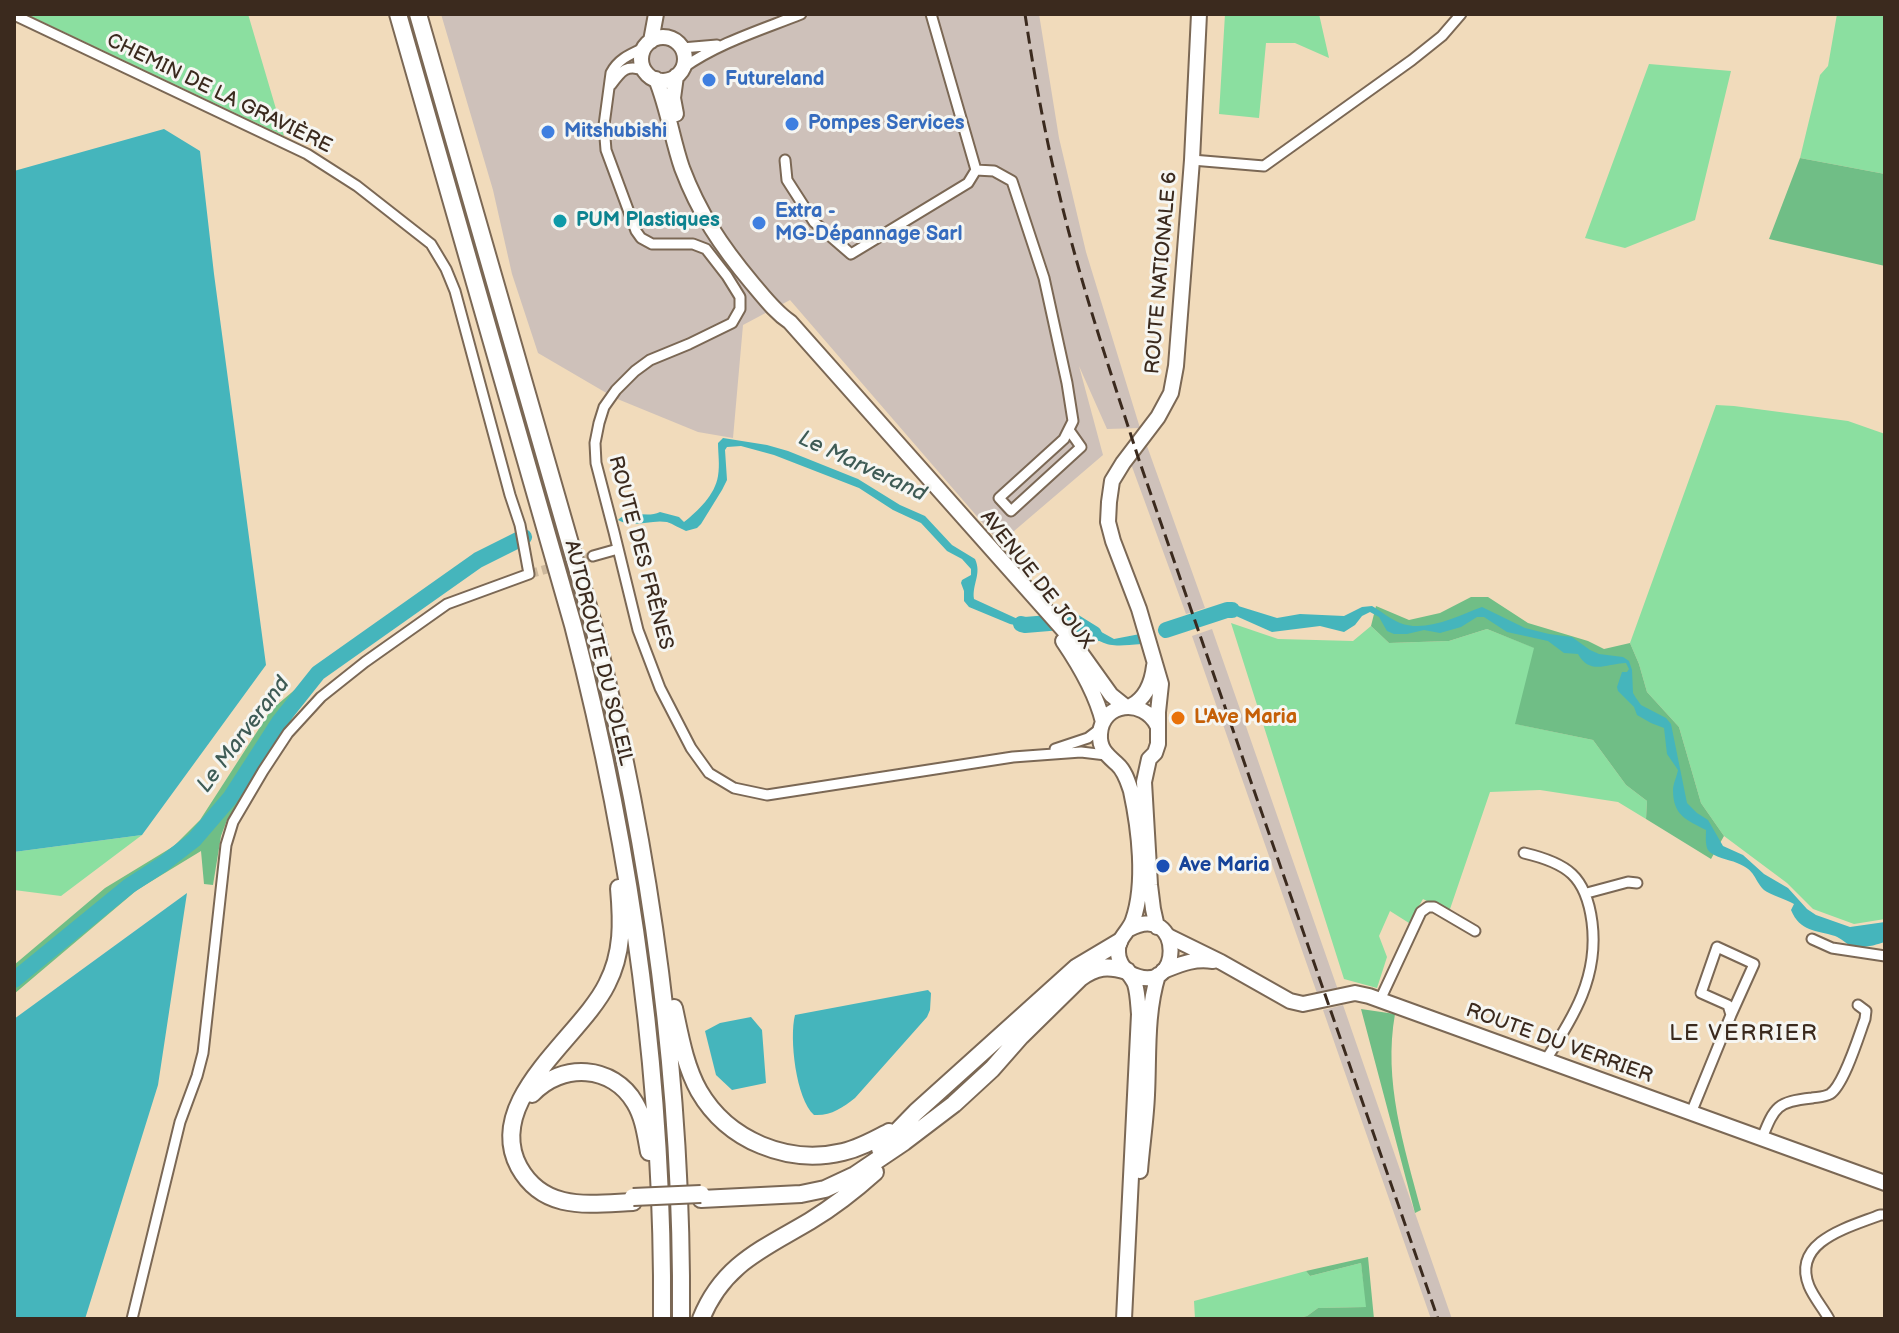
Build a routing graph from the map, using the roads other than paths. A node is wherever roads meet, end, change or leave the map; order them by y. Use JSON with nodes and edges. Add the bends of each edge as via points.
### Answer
{"nodes":[{"id":1,"x":398,"y":14,"type":"edge"},
{"id":2,"x":418,"y":14,"type":"edge"},
{"id":3,"x":656,"y":14,"type":"edge"},
{"id":4,"x":665,"y":14,"type":"edge"},
{"id":5,"x":801,"y":14,"type":"edge"},
{"id":6,"x":931,"y":14,"type":"edge"},
{"id":7,"x":1199,"y":14,"type":"edge"},
{"id":8,"x":1461,"y":14,"type":"edge"},
{"id":9,"x":14,"y":15,"type":"edge"},
{"id":10,"x":647,"y":44,"type":"junction"},
{"id":11,"x":677,"y":44,"type":"junction"},
{"id":12,"x":724,"y":45,"type":"junction"},
{"id":13,"x":679,"y":72,"type":"junction"},
{"id":14,"x":650,"y":75,"type":"junction"},
{"id":15,"x":609,"y":88,"type":"junction"},
{"id":16,"x":785,"y":160,"type":"dead end"},
{"id":17,"x":1192,"y":160,"type":"junction"},
{"id":18,"x":976,"y":170,"type":"junction"},
{"id":19,"x":790,"y":322,"type":"junction"},
{"id":20,"x":1069,"y":430,"type":"junction"},
{"id":21,"x":618,"y":549,"type":"junction"},
{"id":22,"x":593,"y":556,"type":"tunnel mouth"},
{"id":23,"x":1062,"y":634,"type":"junction"},
{"id":24,"x":1153,"y":652,"type":"junction"},
{"id":25,"x":1128,"y":706,"type":"junction"},
{"id":26,"x":1102,"y":725,"type":"junction"},
{"id":27,"x":1158,"y":727,"type":"junction"},
{"id":28,"x":1044,"y":753,"type":"junction"},
{"id":29,"x":1111,"y":759,"type":"junction"},
{"id":30,"x":1149,"y":759,"type":"junction"},
{"id":31,"x":612,"y":794,"type":"junction"},
{"id":32,"x":1524,"y":853,"type":"dead end"},
{"id":33,"x":1637,"y":883,"type":"dead end"},
{"id":34,"x":1587,"y":893,"type":"junction"},
{"id":35,"x":654,"y":927,"type":"junction"},
{"id":36,"x":1475,"y":931,"type":"dead end"},
{"id":37,"x":1162,"y":932,"type":"junction"},
{"id":38,"x":1124,"y":935,"type":"junction"},
{"id":39,"x":1812,"y":939,"type":"dead end"},
{"id":40,"x":1885,"y":956,"type":"edge"},
{"id":41,"x":1221,"y":962,"type":"junction"},
{"id":42,"x":1128,"y":972,"type":"junction"},
{"id":43,"x":1161,"y":973,"type":"junction"},
{"id":44,"x":1380,"y":1000,"type":"junction"},
{"id":45,"x":1858,"y":1005,"type":"dead end"},
{"id":46,"x":1731,"y":1015,"type":"junction"},
{"id":47,"x":1545,"y":1061,"type":"junction"},
{"id":48,"x":916,"y":1112,"type":"junction"},
{"id":49,"x":1691,"y":1113,"type":"junction"},
{"id":50,"x":1762,"y":1138,"type":"junction"},
{"id":51,"x":904,"y":1142,"type":"junction"},
{"id":52,"x":1885,"y":1183,"type":"edge"},
{"id":53,"x":701,"y":1197,"type":"junction"},
{"id":54,"x":633,"y":1200,"type":"junction"},
{"id":55,"x":660,"y":1204,"type":"junction"},
{"id":56,"x":1885,"y":1215,"type":"edge"},
{"id":57,"x":132,"y":1319,"type":"edge"},
{"id":58,"x":662,"y":1319,"type":"edge"},
{"id":59,"x":681,"y":1319,"type":"edge"},
{"id":60,"x":701,"y":1319,"type":"edge"},
{"id":61,"x":1124,"y":1319,"type":"edge"},
{"id":62,"x":1133,"y":1319,"type":"edge"},
{"id":63,"x":1829,"y":1319,"type":"edge"}],
"edges":[{"from":1,"to":31,"type":"highway","name":"AUTOROUTE DU SOLEIL","via":[[565,595]]},
{"from":2,"to":35,"type":"highway","name":"AUTOROUTE DU SOLEIL","via":[[592,620],[632,791]]},
{"from":3,"to":10,"type":"main road"},
{"from":4,"to":11,"type":"main road"},
{"from":5,"to":12,"type":"street"},
{"from":6,"to":18,"type":"street"},
{"from":7,"to":17,"type":"main road","name":"ROUTE NATIONALE 6"},
{"from":8,"to":17,"type":"street","via":[[1412,60],[1264,166]]},
{"from":9,"to":57,"type":"street","name":"CHEMIN DE LA GRAVIÈRE","via":[[307,154],[431,244],[455,291],[529,574],[447,604],[321,697],[288,733],[233,822],[203,1053],[180,1122]]},
{"from":10,"to":11,"type":"main road","via":[[657,38]]},
{"from":10,"to":14,"type":"main road","via":[[641,58]]},
{"from":10,"to":15,"type":"street","name":"ROUTE DES FRÊNES","via":[[614,67]]},
{"from":11,"to":12,"type":"street"},
{"from":11,"to":13,"type":"main road","via":[[684,61]]},
{"from":12,"to":13,"type":"street"},
{"from":13,"to":14,"type":"main road","via":[[667,80]]},
{"from":13,"to":19,"type":"main road","name":"AVENUE DE JOUX","via":[[673,88],[676,113],[707,205]]},
{"from":14,"to":15,"type":"street","via":[[636,67],[624,69]]},
{"from":14,"to":19,"type":"main road","name":"AVENUE DE JOUX","via":[[664,98],[682,167],[713,234]]},
{"from":15,"to":21,"type":"street","name":"ROUTE DES FRÊNES","via":[[606,150],[636,231],[652,244],[706,249],[741,303],[732,323],[642,365],[609,398],[599,423],[596,463]]},
{"from":16,"to":18,"type":"street","via":[[787,180],[814,222],[851,254],[968,183]]},
{"from":17,"to":24,"type":"main road","name":"ROUTE NATIONALE 6","via":[[1171,393],[1117,472],[1109,502],[1113,541]]},
{"from":18,"to":20,"type":"street","via":[[994,171],[1012,181],[1044,278],[1067,383],[1073,421]]},
{"from":19,"to":23,"type":"main road","name":"AVENUE DE JOUX"},
{"from":20,"to":20,"type":"street","via":[[999,498],[1011,511],[1081,447]]},
{"from":21,"to":22,"type":"street"},
{"from":21,"to":28,"type":"street","name":"ROUTE DES FRÊNES","via":[[638,630],[660,688],[709,773],[734,788],[767,795]]},
{"from":23,"to":25,"type":"main road","name":"AVENUE DE JOUX","via":[[1111,695]]},
{"from":23,"to":26,"type":"main road","name":"AVENUE DE JOUX","via":[[1086,677]]},
{"from":24,"to":25,"type":"main road","name":"ROUTE NATIONALE 6","via":[[1151,682],[1143,697]]},
{"from":24,"to":27,"type":"main road","name":"ROUTE NATIONALE 6","via":[[1161,684]]},
{"from":25,"to":26,"type":"main road","via":[[1117,709]]},
{"from":25,"to":27,"type":"main road","via":[[1150,715]]},
{"from":26,"to":28,"type":"street","name":"ROUTE DES FRÊNES","via":[[1088,738]]},
{"from":26,"to":29,"type":"main road","via":[[1100,742]]},
{"from":27,"to":30,"type":"main road","via":[[1158,744]]},
{"from":28,"to":29,"type":"street","name":"ROUTE DES FRÊNES","via":[[1081,752]]},
{"from":29,"to":30,"type":"main road","via":[[1133,766]]},
{"from":29,"to":38,"type":"main road","via":[[1129,784],[1139,853],[1133,919]]},
{"from":30,"to":37,"type":"main road","via":[[1144,780],[1151,897]]},
{"from":31,"to":54,"type":"highway","via":[[621,913],[617,961],[587,1016],[527,1088],[515,1111],[511,1136],[521,1171],[546,1195],[570,1203]]},
{"from":31,"to":55,"type":"highway","name":"AUTOROUTE DU SOLEIL","via":[[640,962]]},
{"from":32,"to":34,"type":"street","via":[[1562,866]]},
{"from":33,"to":34,"type":"street"},
{"from":34,"to":47,"type":"street","via":[[1592,964],[1568,1026]]},
{"from":35,"to":48,"type":"highway","via":[[689,1069],[705,1101],[730,1127],[771,1150],[825,1156],[873,1141]]},
{"from":35,"to":59,"type":"highway","name":"AUTOROUTE DU SOLEIL","via":[[674,1097]]},
{"from":36,"to":44,"type":"street","via":[[1434,907],[1421,912]]},
{"from":37,"to":38,"type":"main road","via":[[1143,924]]},
{"from":37,"to":41,"type":"main road","name":"ROUTE DU VERRIER"},
{"from":37,"to":43,"type":"main road","via":[[1172,955]]},
{"from":38,"to":42,"type":"main road","via":[[1118,955]]},
{"from":38,"to":48,"type":"highway","via":[[1077,967]]},
{"from":39,"to":40,"type":"street","via":[[1832,948]]},
{"from":41,"to":43,"type":"main road","via":[[1188,961]]},
{"from":41,"to":44,"type":"main road","name":"ROUTE DU VERRIER","via":[[1290,1001],[1303,1004],[1355,993]]},
{"from":42,"to":43,"type":"main road","via":[[1147,978]]},
{"from":42,"to":51,"type":"highway","via":[[1102,967],[1080,978],[992,1069]]},
{"from":42,"to":61,"type":"main road","via":[[1139,1014]]},
{"from":43,"to":62,"type":"main road","via":[[1148,1032]]},
{"from":44,"to":47,"type":"main road","name":"ROUTE DU VERRIER"},
{"from":45,"to":50,"type":"street","via":[[1866,1011],[1865,1019],[1840,1084],[1821,1097],[1779,1106]]},
{"from":46,"to":46,"type":"street","via":[[1754,964],[1717,947],[1701,993],[1728,1005]]},
{"from":46,"to":49,"type":"street"},
{"from":47,"to":49,"type":"main road","name":"ROUTE DU VERRIER"},
{"from":48,"to":53,"type":"highway","via":[[862,1164],[831,1181]]},
{"from":49,"to":50,"type":"main road","name":"ROUTE DU VERRIER"},
{"from":50,"to":52,"type":"main road","name":"ROUTE DU VERRIER"},
{"from":51,"to":53,"type":"highway","via":[[825,1189]]},
{"from":51,"to":60,"type":"highway","via":[[836,1204],[736,1266]]},
{"from":53,"to":54,"type":"highway","bridge":true},
{"from":54,"to":55,"type":"highway","via":[[568,1197],[547,1189],[530,1174],[518,1146],[518,1123],[538,1087],[582,1071],[623,1087],[641,1117]]},
{"from":55,"to":58,"type":"highway","name":"AUTOROUTE DU SOLEIL"},
{"from":56,"to":63,"type":"street","via":[[1823,1239],[1813,1250],[1807,1262],[1809,1288]]}]}
